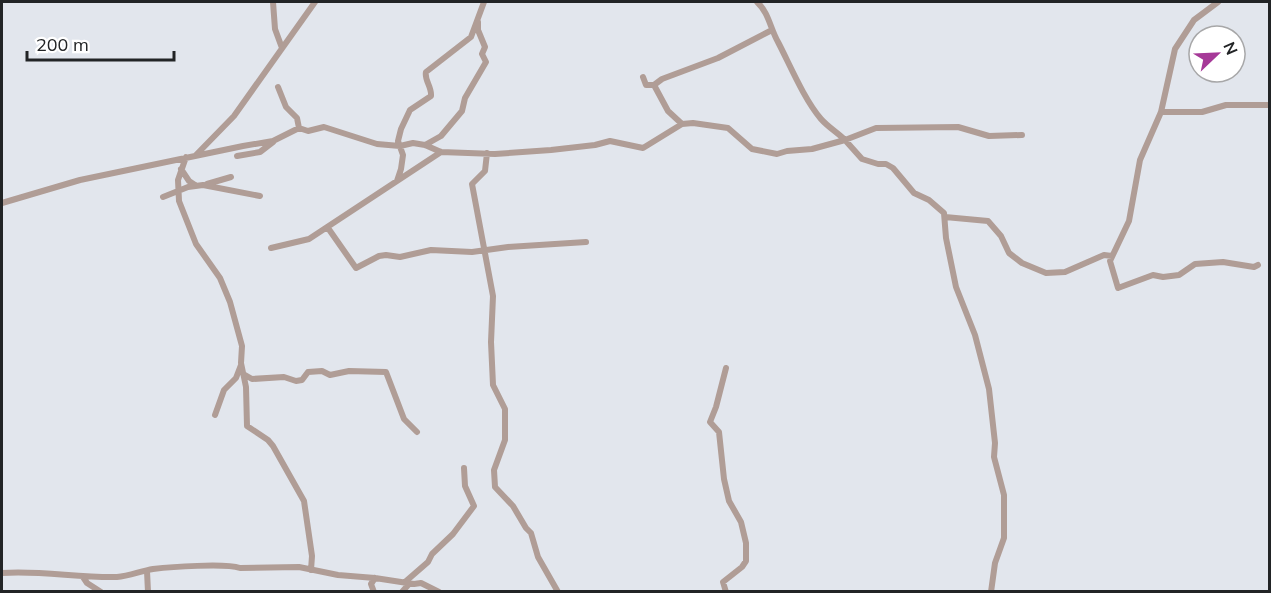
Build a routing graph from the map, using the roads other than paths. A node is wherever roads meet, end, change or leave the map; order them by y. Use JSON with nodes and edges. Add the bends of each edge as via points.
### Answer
{"nodes":[{"id":1,"x":273,"y":2,"type":"edge"},
{"id":2,"x":315,"y":2,"type":"edge"},
{"id":3,"x":484,"y":2,"type":"edge"},
{"id":4,"x":757,"y":2,"type":"edge"},
{"id":5,"x":1218,"y":2,"type":"edge"},
{"id":6,"x":479,"y":13,"type":"junction"},
{"id":7,"x":772,"y":30,"type":"junction"},
{"id":8,"x":282,"y":48,"type":"junction"},
{"id":9,"x":643,"y":77,"type":"dead end"},
{"id":10,"x":654,"y":86,"type":"junction"},
{"id":11,"x":278,"y":87,"type":"dead end"},
{"id":12,"x":1269,"y":105,"type":"edge"},
{"id":13,"x":1161,"y":112,"type":"junction"},
{"id":14,"x":682,"y":124,"type":"junction"},
{"id":15,"x":299,"y":128,"type":"junction"},
{"id":16,"x":1022,"y":135,"type":"dead end"},
{"id":17,"x":845,"y":140,"type":"junction"},
{"id":18,"x":273,"y":141,"type":"junction"},
{"id":19,"x":425,"y":145,"type":"junction"},
{"id":20,"x":400,"y":146,"type":"junction"},
{"id":21,"x":441,"y":152,"type":"junction"},
{"id":22,"x":487,"y":153,"type":"junction"},
{"id":23,"x":196,"y":155,"type":"junction"},
{"id":24,"x":237,"y":156,"type":"dead end"},
{"id":25,"x":186,"y":157,"type":"junction"},
{"id":26,"x":181,"y":169,"type":"junction"},
{"id":27,"x":231,"y":177,"type":"dead end"},
{"id":28,"x":396,"y":181,"type":"junction"},
{"id":29,"x":196,"y":185,"type":"junction"},
{"id":30,"x":203,"y":185,"type":"junction"},
{"id":31,"x":177,"y":191,"type":"junction"},
{"id":32,"x":260,"y":196,"type":"dead end"},
{"id":33,"x":163,"y":197,"type":"dead end"},
{"id":34,"x":2,"y":203,"type":"edge"},
{"id":35,"x":945,"y":217,"type":"junction"},
{"id":36,"x":328,"y":228,"type":"junction"},
{"id":37,"x":586,"y":242,"type":"dead end"},
{"id":38,"x":271,"y":248,"type":"dead end"},
{"id":39,"x":484,"y":251,"type":"junction"},
{"id":40,"x":1112,"y":256,"type":"junction"},
{"id":41,"x":1258,"y":264,"type":"dead end"},
{"id":42,"x":242,"y":364,"type":"junction"},
{"id":43,"x":726,"y":369,"type":"dead end"},
{"id":44,"x":244,"y":374,"type":"junction"},
{"id":45,"x":215,"y":415,"type":"dead end"},
{"id":46,"x":417,"y":432,"type":"dead end"},
{"id":47,"x":464,"y":468,"type":"dead end"},
{"id":48,"x":311,"y":570,"type":"junction"},
{"id":49,"x":147,"y":571,"type":"junction"},
{"id":50,"x":2,"y":573,"type":"edge"},
{"id":51,"x":83,"y":577,"type":"junction"},
{"id":52,"x":375,"y":578,"type":"junction"},
{"id":53,"x":407,"y":583,"type":"junction"},
{"id":54,"x":101,"y":591,"type":"edge"},
{"id":55,"x":148,"y":591,"type":"edge"},
{"id":56,"x":374,"y":591,"type":"edge"},
{"id":57,"x":402,"y":591,"type":"edge"},
{"id":58,"x":440,"y":591,"type":"edge"},
{"id":59,"x":558,"y":591,"type":"edge"},
{"id":60,"x":726,"y":591,"type":"edge"},
{"id":61,"x":991,"y":591,"type":"edge"}],
"edges":[{"from":1,"to":8,"type":"street","via":[[275,29]]},
{"from":2,"to":8,"type":"street"},
{"from":3,"to":6,"type":"street"},
{"from":4,"to":7,"type":"street","via":[[767,13]]},
{"from":5,"to":13,"type":"street","via":[[1194,20],[1178,42]]},
{"from":6,"to":19,"type":"street","via":[[478,30],[486,62],[465,98],[462,111],[441,136]]},
{"from":6,"to":20,"type":"street","via":[[471,37],[426,72],[431,96],[410,110],[401,129]]},
{"from":7,"to":10,"type":"street"},
{"from":7,"to":17,"type":"street","via":[[821,119]]},
{"from":8,"to":23,"type":"street","via":[[234,116]]},
{"from":9,"to":10,"type":"street","via":[[646,85]]},
{"from":10,"to":14,"type":"street","via":[[668,111]]},
{"from":11,"to":15,"type":"street"},
{"from":12,"to":13,"type":"street"},
{"from":13,"to":40,"type":"street","via":[[1140,160],[1129,221]]},
{"from":14,"to":17,"type":"street","via":[[728,128],[752,149],[777,154]]},
{"from":14,"to":22,"type":"street","via":[[643,148],[610,141],[551,150]]},
{"from":15,"to":18,"type":"street"},
{"from":15,"to":20,"type":"street","via":[[308,131],[324,127],[377,144]]},
{"from":16,"to":17,"type":"street","via":[[989,136],[958,127],[876,128]]},
{"from":17,"to":35,"type":"street","via":[[862,159],[893,168],[914,194],[938,206]]},
{"from":18,"to":23,"type":"street"},
{"from":18,"to":24,"type":"street","via":[[260,152]]},
{"from":19,"to":20,"type":"street"},
{"from":19,"to":21,"type":"street"},
{"from":20,"to":28,"type":"street","via":[[403,155]]},
{"from":21,"to":22,"type":"street"},
{"from":21,"to":28,"type":"street"},
{"from":22,"to":39,"type":"street","via":[[485,171],[472,184]]},
{"from":23,"to":25,"type":"street"},
{"from":25,"to":26,"type":"street"},
{"from":25,"to":34,"type":"street","via":[[80,180]]},
{"from":26,"to":29,"type":"street"},
{"from":26,"to":31,"type":"street"},
{"from":27,"to":30,"type":"street"},
{"from":28,"to":36,"type":"street"},
{"from":29,"to":30,"type":"street"},
{"from":29,"to":31,"type":"street"},
{"from":30,"to":32,"type":"street"},
{"from":31,"to":33,"type":"street"},
{"from":31,"to":42,"type":"street","via":[[196,244],[225,287],[240,336]]},
{"from":35,"to":40,"type":"street","via":[[988,221],[1009,253],[1046,273],[1065,272],[1104,255]]},
{"from":35,"to":61,"type":"street","via":[[945,238],[956,287],[975,335],[989,389],[994,457],[1004,495],[1004,538],[994,563]]},
{"from":36,"to":38,"type":"street","via":[[309,239]]},
{"from":36,"to":39,"type":"street","via":[[356,268],[386,255],[400,258],[431,250]]},
{"from":37,"to":39,"type":"street"},
{"from":39,"to":59,"type":"street","via":[[493,296],[493,385],[505,409],[505,440],[494,470],[495,487],[531,533],[538,557]]},
{"from":40,"to":41,"type":"street","via":[[1118,288],[1152,275],[1179,275],[1195,264]]},
{"from":42,"to":44,"type":"street"},
{"from":42,"to":45,"type":"street","via":[[236,378],[224,390]]},
{"from":43,"to":60,"type":"street","via":[[710,422],[718,432],[729,501],[741,522],[746,543],[746,561],[723,582]]},
{"from":44,"to":46,"type":"street","via":[[252,379],[284,377],[296,381],[308,372],[386,372],[404,419]]},
{"from":44,"to":48,"type":"street","via":[[247,426],[273,446],[304,501]]},
{"from":47,"to":53,"type":"street","via":[[465,486],[474,506]]},
{"from":48,"to":49,"type":"street","via":[[232,565]]},
{"from":48,"to":52,"type":"street"},
{"from":49,"to":51,"type":"street","via":[[121,577]]},
{"from":49,"to":55,"type":"street"},
{"from":50,"to":51,"type":"street"},
{"from":51,"to":54,"type":"street"},
{"from":52,"to":53,"type":"street"},
{"from":52,"to":56,"type":"street","via":[[371,584]]},
{"from":53,"to":57,"type":"street"},
{"from":53,"to":58,"type":"street","via":[[421,583]]}]}
